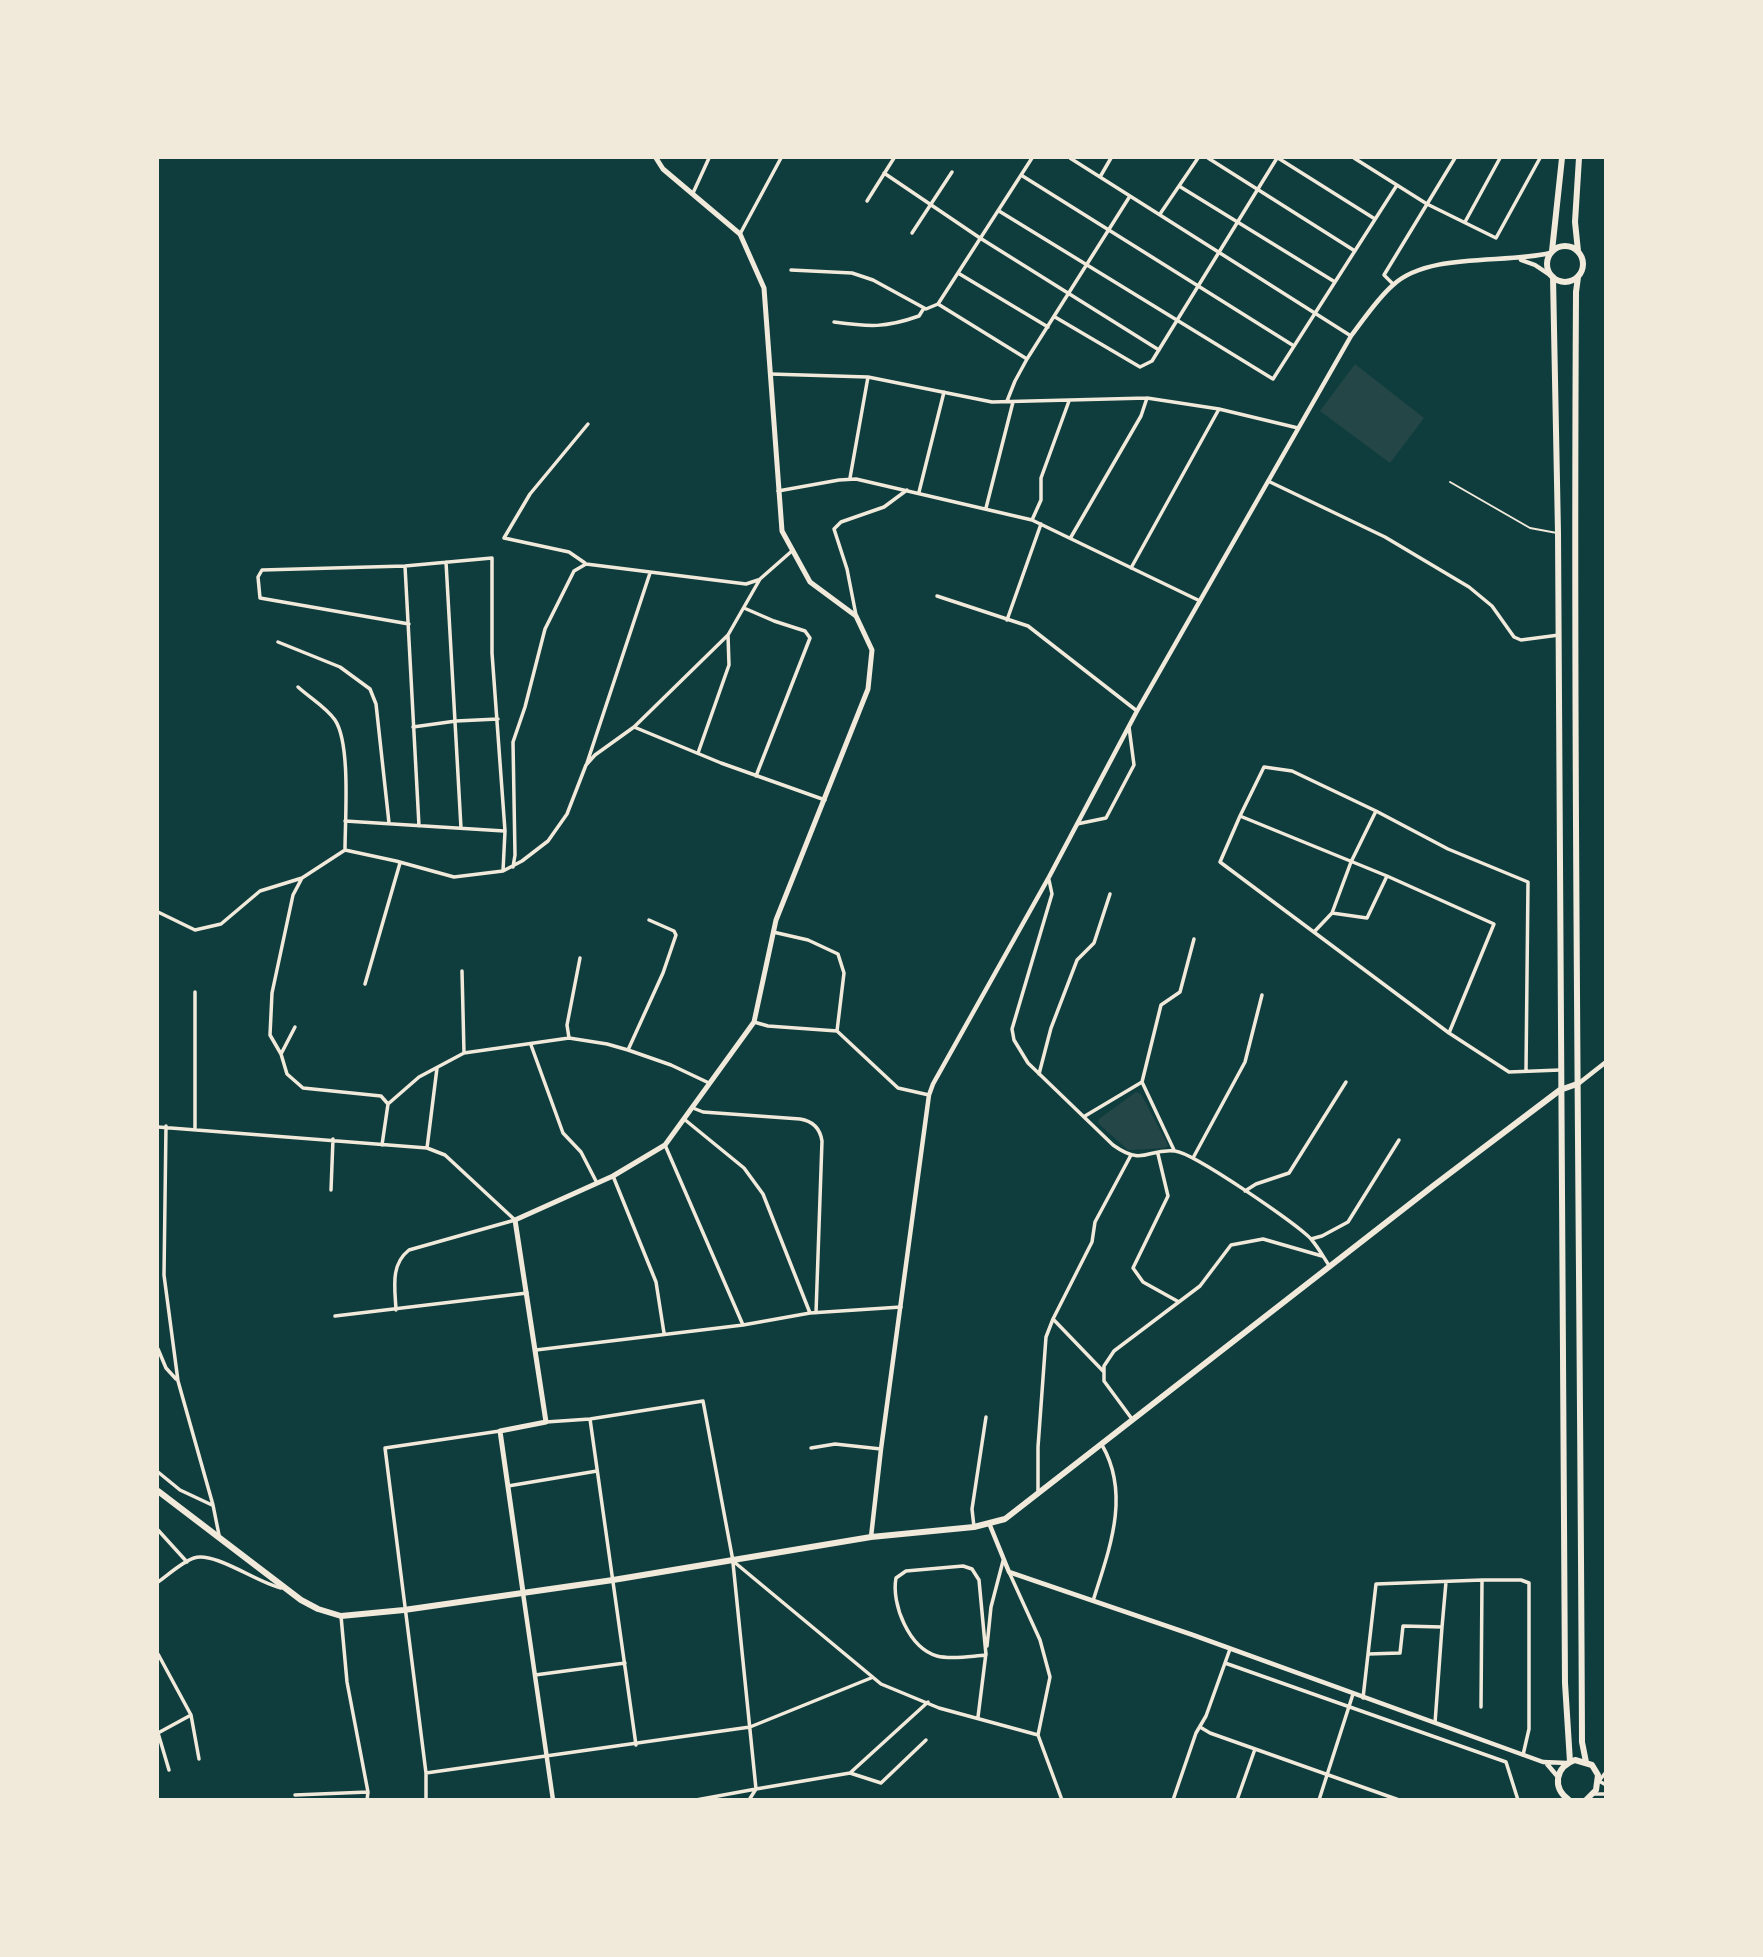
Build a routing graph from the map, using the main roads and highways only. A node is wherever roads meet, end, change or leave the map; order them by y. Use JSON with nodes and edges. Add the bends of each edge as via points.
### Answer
{"nodes":[{"id":1,"x":656,"y":158,"type":"edge"},
{"id":2,"x":1562,"y":158,"type":"edge"},
{"id":3,"x":1580,"y":158,"type":"edge"},
{"id":4,"x":1578,"y":251,"type":"junction"},
{"id":5,"x":1551,"y":252,"type":"junction"},
{"id":6,"x":1551,"y":276,"type":"junction"},
{"id":7,"x":1578,"y":277,"type":"junction"},
{"id":8,"x":1577,"y":1084,"type":"junction"},
{"id":9,"x":1560,"y":1090,"type":"junction"},
{"id":10,"x":158,"y":1490,"type":"edge"},
{"id":11,"x":523,"y":1592,"type":"junction"},
{"id":12,"x":1586,"y":1762,"type":"junction"},
{"id":13,"x":1569,"y":1763,"type":"junction"},
{"id":14,"x":1602,"y":1783,"type":"edge"},
{"id":15,"x":1589,"y":1798,"type":"edge"},
{"id":16,"x":1567,"y":1799,"type":"edge"}],
"edges":[{"from":1,"to":11,"type":"main road","via":[[740,234],[764,288],[782,531],[810,582],[856,616],[872,650],[868,689],[776,920],[754,1022],[665,1144],[613,1177],[515,1220],[546,1422],[500,1431]]},
{"from":2,"to":5,"type":"main road"},
{"from":3,"to":4,"type":"main road"},
{"from":4,"to":5,"type":"main road","via":[[1565,246]]},
{"from":4,"to":7,"type":"main road","via":[[1583,264]]},
{"from":5,"to":6,"type":"main road","via":[[1547,264]]},
{"from":6,"to":7,"type":"main road","via":[[1565,282]]},
{"from":6,"to":9,"type":"main road","via":[[1558,533]]},
{"from":7,"to":8,"type":"main road","via":[[1574,533]]},
{"from":8,"to":9,"type":"main road"},
{"from":8,"to":12,"type":"main road","via":[[1582,1730]]},
{"from":9,"to":11,"type":"main road","via":[[1005,1520]]},
{"from":9,"to":13,"type":"main road"},
{"from":10,"to":11,"type":"main road","via":[[286,1589],[318,1609],[341,1616]]},
{"from":12,"to":13,"type":"main road"},
{"from":12,"to":14,"type":"main road"},
{"from":13,"to":16,"type":"main road","via":[[1558,1777]]},
{"from":14,"to":15,"type":"main road"}]}
